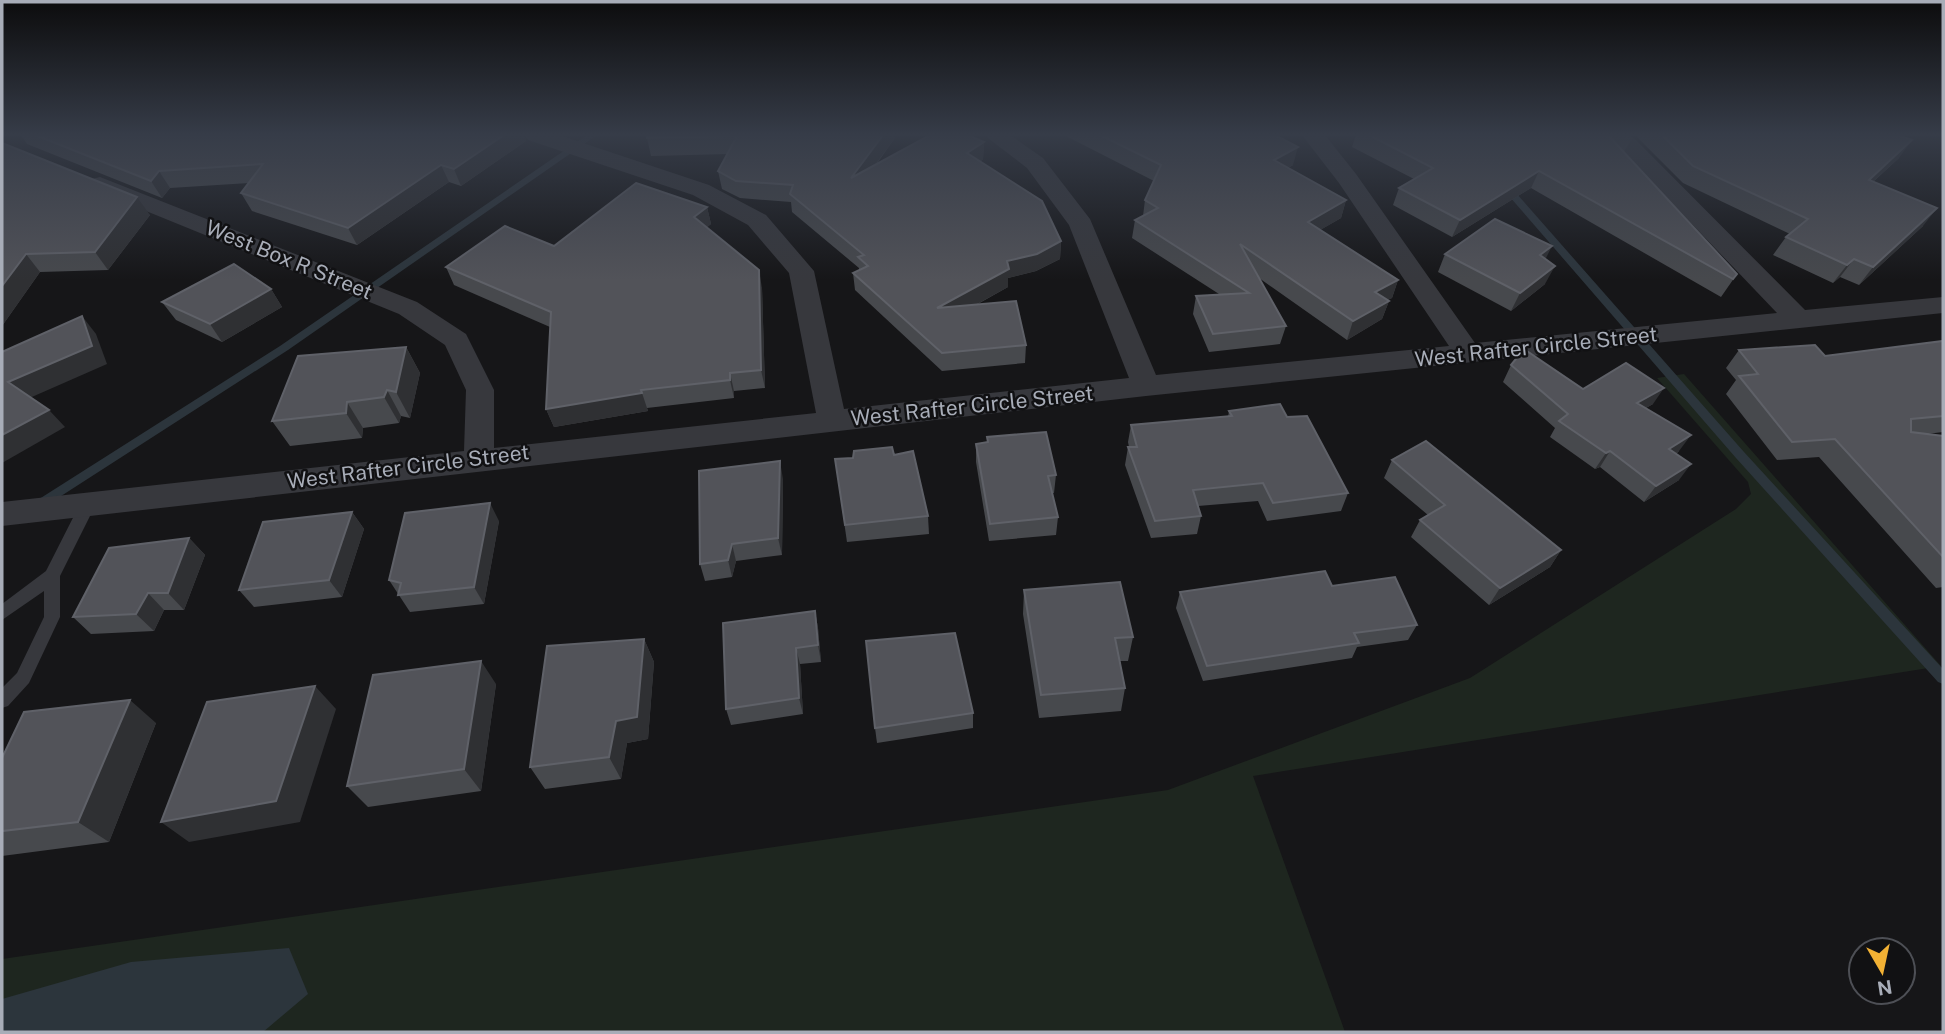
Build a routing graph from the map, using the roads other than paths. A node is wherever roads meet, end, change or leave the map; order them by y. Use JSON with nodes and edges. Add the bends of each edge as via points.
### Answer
{"nodes":[{"id":1,"x":97,"y":183,"type":"edge"},
{"id":2,"x":681,"y":183,"type":"edge"},
{"id":3,"x":1050,"y":183,"type":"edge"},
{"id":4,"x":1351,"y":183,"type":"edge"},
{"id":5,"x":1665,"y":183,"type":"edge"},
{"id":6,"x":1943,"y":305,"type":"edge"},
{"id":7,"x":1800,"y":321,"type":"junction"},
{"id":8,"x":1468,"y":353,"type":"junction"},
{"id":9,"x":1146,"y":386,"type":"junction"},
{"id":10,"x":832,"y":421,"type":"junction"},
{"id":11,"x":479,"y":459,"type":"junction"},
{"id":12,"x":88,"y":504,"type":"junction"},
{"id":13,"x":2,"y":514,"type":"edge"},
{"id":14,"x":52,"y":576,"type":"junction"},
{"id":15,"x":2,"y":612,"type":"edge"},
{"id":16,"x":2,"y":700,"type":"edge"}],
"edges":[{"from":1,"to":11,"type":"street","name":"West Box R Street","via":[[408,309],[456,340],[480,390]]},
{"from":2,"to":10,"type":"street","via":[[757,220],[801,271]]},
{"from":3,"to":9,"type":"street","via":[[1081,224]]},
{"from":4,"to":8,"type":"street"},
{"from":5,"to":7,"type":"street"},
{"from":6,"to":7,"type":"street","name":"West Rafter Circle Street"},
{"from":7,"to":8,"type":"street","name":"West Rafter Circle Street"},
{"from":8,"to":9,"type":"street","name":"West Rafter Circle Street"},
{"from":9,"to":10,"type":"street","name":"West Rafter Circle Street"},
{"from":10,"to":11,"type":"street","name":"West Rafter Circle Street"},
{"from":11,"to":12,"type":"street","name":"West Rafter Circle Street"},
{"from":12,"to":13,"type":"street","name":"West Rafter Circle Street"},
{"from":12,"to":14,"type":"lane"},
{"from":14,"to":15,"type":"lane"},
{"from":14,"to":16,"type":"lane","via":[[52,617],[23,678]]}]}
